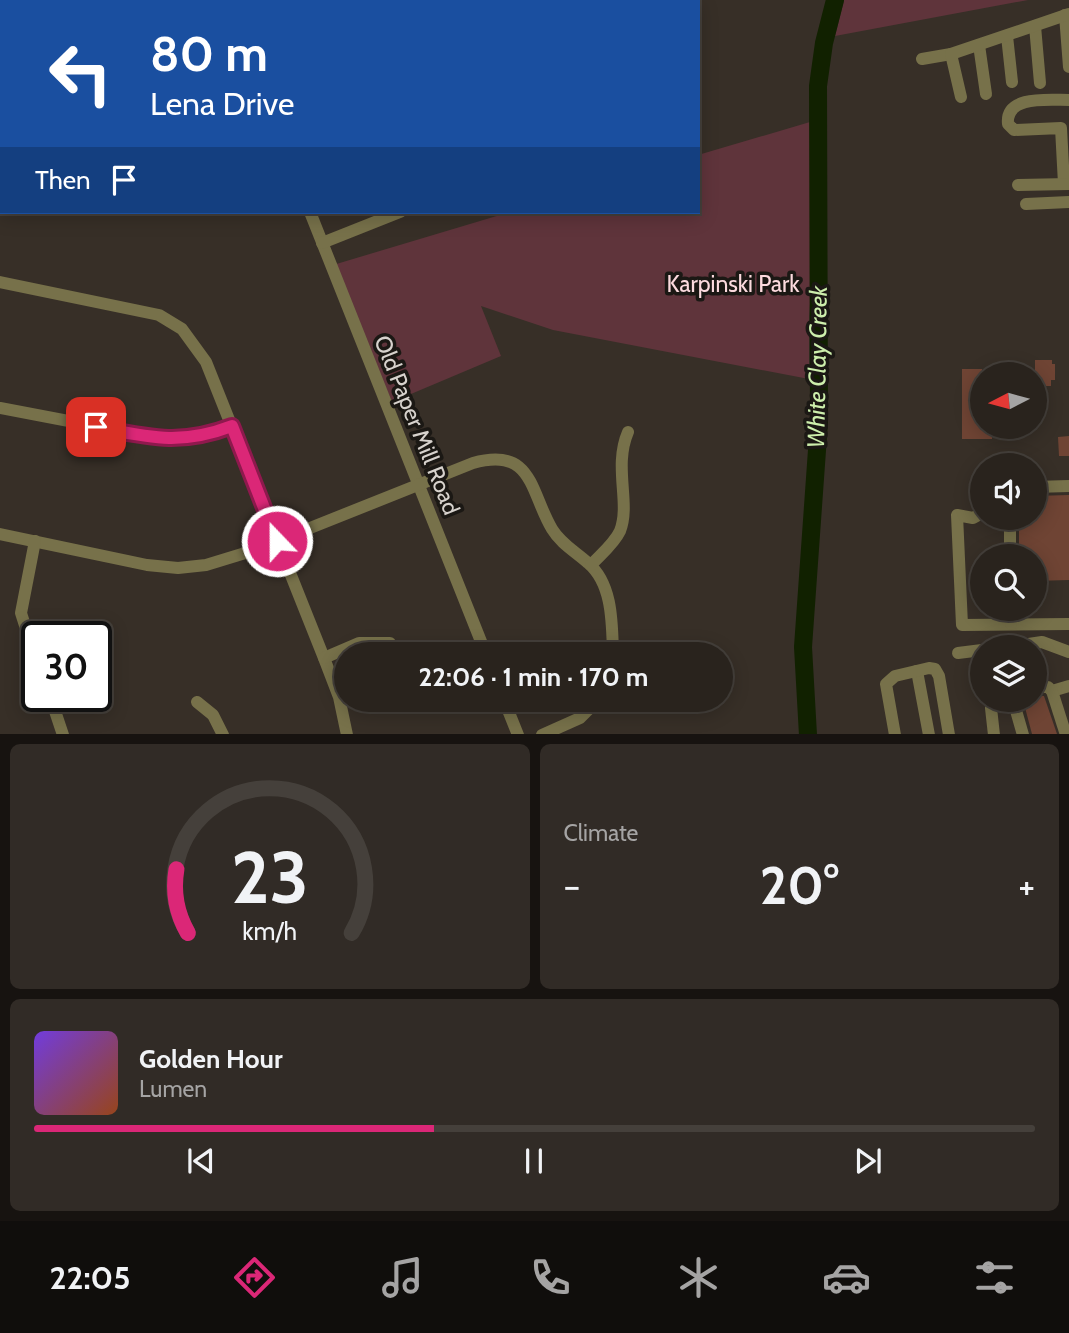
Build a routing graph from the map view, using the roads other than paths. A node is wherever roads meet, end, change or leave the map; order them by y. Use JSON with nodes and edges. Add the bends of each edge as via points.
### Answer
{"nodes":[{"id":1,"x":1067,"y":14,"type":"edge"},
{"id":2,"x":1035,"y":26,"type":"junction"},
{"id":3,"x":1007,"y":36,"type":"junction"},
{"id":4,"x":979,"y":46,"type":"junction"},
{"id":5,"x":951,"y":54,"type":"junction"},
{"id":6,"x":922,"y":59,"type":"dead end"},
{"id":7,"x":1069,"y":67,"type":"edge"},
{"id":8,"x":1012,"y":82,"type":"dead end"},
{"id":9,"x":1040,"y":83,"type":"dead end"},
{"id":10,"x":986,"y":94,"type":"dead end"},
{"id":11,"x":961,"y":97,"type":"dead end"},
{"id":12,"x":1069,"y":100,"type":"edge"},
{"id":13,"x":1066,"y":184,"type":"edge"},
{"id":14,"x":1018,"y":185,"type":"dead end"},
{"id":15,"x":1069,"y":202,"type":"edge"},
{"id":16,"x":1026,"y":204,"type":"dead end"},
{"id":17,"x":311,"y":214,"type":"edge"},
{"id":18,"x":395,"y":214,"type":"edge"},
{"id":19,"x":322,"y":243,"type":"junction"},
{"id":20,"x":0,"y":282,"type":"edge"},
{"id":21,"x":0,"y":408,"type":"edge"},
{"id":22,"x":232,"y":426,"type":"junction"},
{"id":23,"x":628,"y":432,"type":"dead end"},
{"id":24,"x":418,"y":485,"type":"junction"},
{"id":25,"x":1069,"y":486,"type":"edge"},
{"id":26,"x":1047,"y":487,"type":"edge"},
{"id":27,"x":970,"y":517,"type":"edge"},
{"id":28,"x":0,"y":534,"type":"edge"},
{"id":29,"x":35,"y":541,"type":"junction"},
{"id":30,"x":277,"y":541,"type":"junction"},
{"id":31,"x":591,"y":565,"type":"junction"},
{"id":32,"x":23,"y":621,"type":"edge"},
{"id":33,"x":1011,"y":624,"type":"joint"},
{"id":34,"x":1069,"y":624,"type":"edge"},
{"id":35,"x":481,"y":642,"type":"edge"},
{"id":36,"x":611,"y":642,"type":"edge"},
{"id":37,"x":1047,"y":644,"type":"edge"},
{"id":38,"x":970,"y":652,"type":"edge"},
{"id":39,"x":1069,"y":652,"type":"edge"},
{"id":40,"x":958,"y":653,"type":"dead end"},
{"id":41,"x":334,"y":654,"type":"edge"},
{"id":42,"x":324,"y":658,"type":"junction"},
{"id":43,"x":917,"y":670,"type":"junction"},
{"id":44,"x":1069,"y":686,"type":"edge"},
{"id":45,"x":1047,"y":687,"type":"edge"},
{"id":46,"x":1052,"y":691,"type":"junction"},
{"id":47,"x":197,"y":702,"type":"dead end"},
{"id":48,"x":55,"y":712,"type":"edge"},
{"id":49,"x":509,"y":712,"type":"edge"},
{"id":50,"x":586,"y":712,"type":"edge"},
{"id":51,"x":991,"y":712,"type":"edge"},
{"id":52,"x":1015,"y":712,"type":"edge"},
{"id":53,"x":63,"y":734,"type":"edge"},
{"id":54,"x":223,"y":734,"type":"edge"},
{"id":55,"x":347,"y":734,"type":"edge"},
{"id":56,"x":518,"y":734,"type":"edge"},
{"id":57,"x":542,"y":734,"type":"edge"},
{"id":58,"x":895,"y":734,"type":"edge"},
{"id":59,"x":929,"y":734,"type":"edge"},
{"id":60,"x":949,"y":734,"type":"edge"},
{"id":61,"x":993,"y":734,"type":"edge"},
{"id":62,"x":1023,"y":734,"type":"edge"},
{"id":63,"x":1066,"y":734,"type":"edge"}],
"edges":[{"from":1,"to":2,"type":"street"},
{"from":1,"to":7,"type":"street"},
{"from":2,"to":3,"type":"street"},
{"from":2,"to":9,"type":"street"},
{"from":3,"to":4,"type":"street"},
{"from":3,"to":8,"type":"street"},
{"from":4,"to":5,"type":"street"},
{"from":4,"to":10,"type":"street"},
{"from":5,"to":6,"type":"street"},
{"from":5,"to":11,"type":"street"},
{"from":12,"to":13,"type":"street","via":[[1021,103],[1012,106],[1007,115],[1007,124],[1014,130],[1061,128]]},
{"from":13,"to":14,"type":"street"},
{"from":15,"to":16,"type":"street"},
{"from":17,"to":19,"type":"street","name":"Old Paper Mill Road"},
{"from":18,"to":19,"type":"street"},
{"from":19,"to":24,"type":"street","name":"Old Paper Mill Road"},
{"from":20,"to":22,"type":"street","via":[[146,312],[183,329],[199,349]]},
{"from":21,"to":22,"type":"street","via":[[168,440],[205,436]]},
{"from":22,"to":30,"type":"street"},
{"from":23,"to":31,"type":"street","via":[[620,463],[620,530]]},
{"from":24,"to":30,"type":"street"},
{"from":24,"to":31,"type":"street","via":[[473,463],[492,459],[514,463],[535,487],[553,530]]},
{"from":24,"to":35,"type":"street","name":"Old Paper Mill Road"},
{"from":25,"to":26,"type":"street"},
{"from":27,"to":33,"type":"street","via":[[957,515],[962,625]]},
{"from":28,"to":29,"type":"street"},
{"from":29,"to":30,"type":"street","via":[[178,568],[223,562]]},
{"from":29,"to":32,"type":"street"},
{"from":30,"to":42,"type":"street"},
{"from":31,"to":36,"type":"street","via":[[608,597]]},
{"from":33,"to":34,"type":"street"},
{"from":37,"to":39,"type":"street"},
{"from":38,"to":40,"type":"street"},
{"from":41,"to":42,"type":"street"},
{"from":42,"to":55,"type":"street"},
{"from":43,"to":58,"type":"street","via":[[895,676],[886,684]]},
{"from":43,"to":59,"type":"street"},
{"from":43,"to":60,"type":"street","via":[[935,669],[939,676]]},
{"from":44,"to":46,"type":"street"},
{"from":45,"to":46,"type":"street"},
{"from":46,"to":63,"type":"street"},
{"from":47,"to":54,"type":"street","via":[[214,715]]},
{"from":48,"to":53,"type":"street"},
{"from":49,"to":56,"type":"street"},
{"from":50,"to":57,"type":"street"},
{"from":51,"to":61,"type":"street"},
{"from":52,"to":62,"type":"street"}]}
